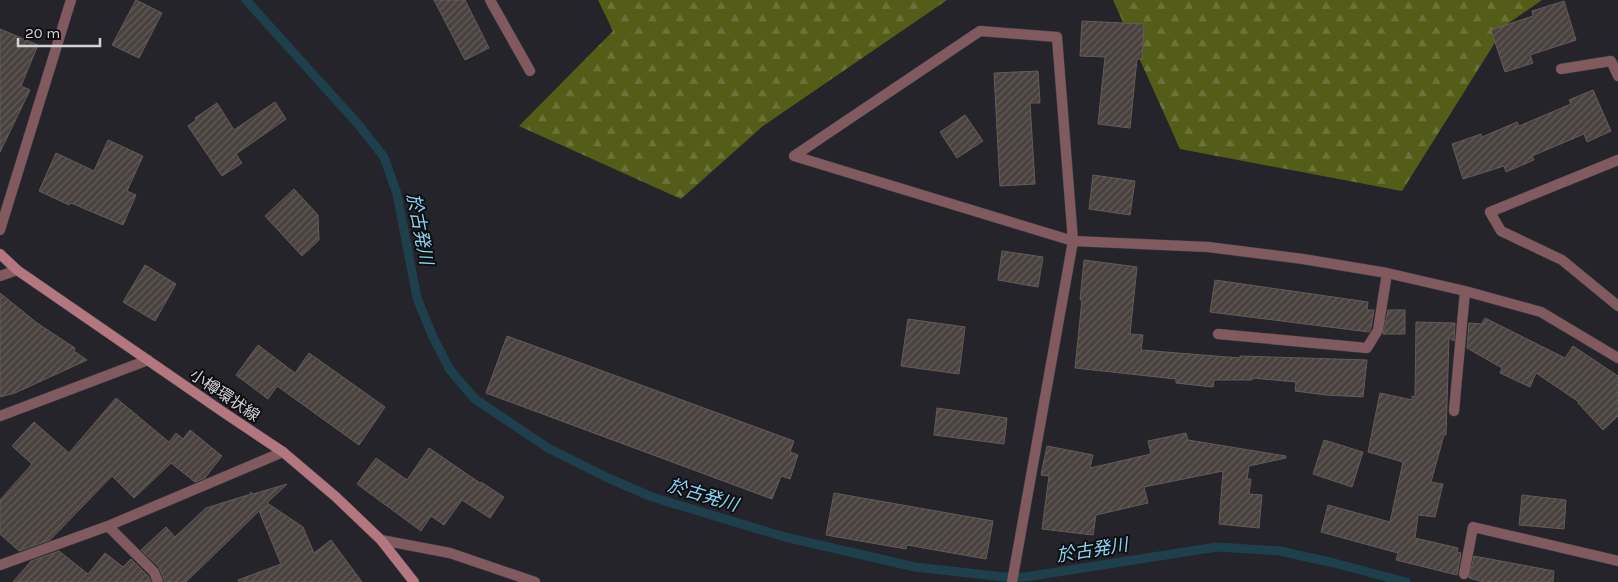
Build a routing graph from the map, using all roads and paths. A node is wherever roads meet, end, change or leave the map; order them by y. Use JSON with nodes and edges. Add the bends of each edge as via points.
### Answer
{"nodes":[{"id":1,"x":71,"y":0,"type":"edge"},
{"id":2,"x":490,"y":0,"type":"edge"},
{"id":3,"x":1561,"y":69,"type":"dead end"},
{"id":4,"x":530,"y":72,"type":"dead end"},
{"id":5,"x":1618,"y":76,"type":"edge"},
{"id":6,"x":1618,"y":160,"type":"edge"},
{"id":7,"x":0,"y":230,"type":"edge"},
{"id":8,"x":1073,"y":241,"type":"junction"},
{"id":9,"x":0,"y":254,"type":"edge"},
{"id":10,"x":17,"y":270,"type":"junction"},
{"id":11,"x":1386,"y":273,"type":"junction"},
{"id":12,"x":0,"y":276,"type":"edge"},
{"id":13,"x":1465,"y":291,"type":"junction"},
{"id":14,"x":1618,"y":306,"type":"edge"},
{"id":15,"x":1218,"y":334,"type":"dead end"},
{"id":16,"x":1618,"y":358,"type":"edge"},
{"id":17,"x":148,"y":360,"type":"junction"},
{"id":18,"x":1454,"y":411,"type":"dead end"},
{"id":19,"x":0,"y":416,"type":"edge"},
{"id":20,"x":283,"y":452,"type":"junction"},
{"id":21,"x":108,"y":526,"type":"junction"},
{"id":22,"x":381,"y":540,"type":"junction"},
{"id":23,"x":1618,"y":561,"type":"edge"},
{"id":24,"x":0,"y":565,"type":"edge"},
{"id":25,"x":1464,"y":574,"type":"dead end"},
{"id":26,"x":158,"y":582,"type":"edge"},
{"id":27,"x":414,"y":582,"type":"edge"},
{"id":28,"x":536,"y":582,"type":"edge"},
{"id":29,"x":1012,"y":582,"type":"edge"}],
"edges":[{"from":1,"to":7,"type":"street"},
{"from":2,"to":4,"type":"street"},
{"from":3,"to":5,"type":"street","via":[[1611,61]]},
{"from":6,"to":14,"type":"street","via":[[1490,212],[1501,231],[1562,260]]},
{"from":8,"to":8,"type":"street","via":[[850,173],[794,156],[980,31],[1057,37]]},
{"from":8,"to":11,"type":"street","via":[[1208,247]]},
{"from":8,"to":29,"type":"street"},
{"from":9,"to":10,"type":"main road","name":"小樽環状線"},
{"from":10,"to":12,"type":"street"},
{"from":10,"to":17,"type":"main road","name":"小樽環状線"},
{"from":11,"to":13,"type":"street"},
{"from":11,"to":15,"type":"street","via":[[1378,330],[1366,348]]},
{"from":13,"to":16,"type":"street","via":[[1542,312]]},
{"from":13,"to":18,"type":"street"},
{"from":17,"to":19,"type":"street"},
{"from":17,"to":20,"type":"main road","name":"小樽環状線"},
{"from":20,"to":21,"type":"street"},
{"from":20,"to":22,"type":"main road","name":"小樽環状線"},
{"from":21,"to":24,"type":"street"},
{"from":21,"to":26,"type":"street","via":[[154,572]]},
{"from":22,"to":27,"type":"main road","name":"小樽環状線"},
{"from":22,"to":28,"type":"street","via":[[450,553]]},
{"from":23,"to":25,"type":"street","via":[[1473,527]]}]}
